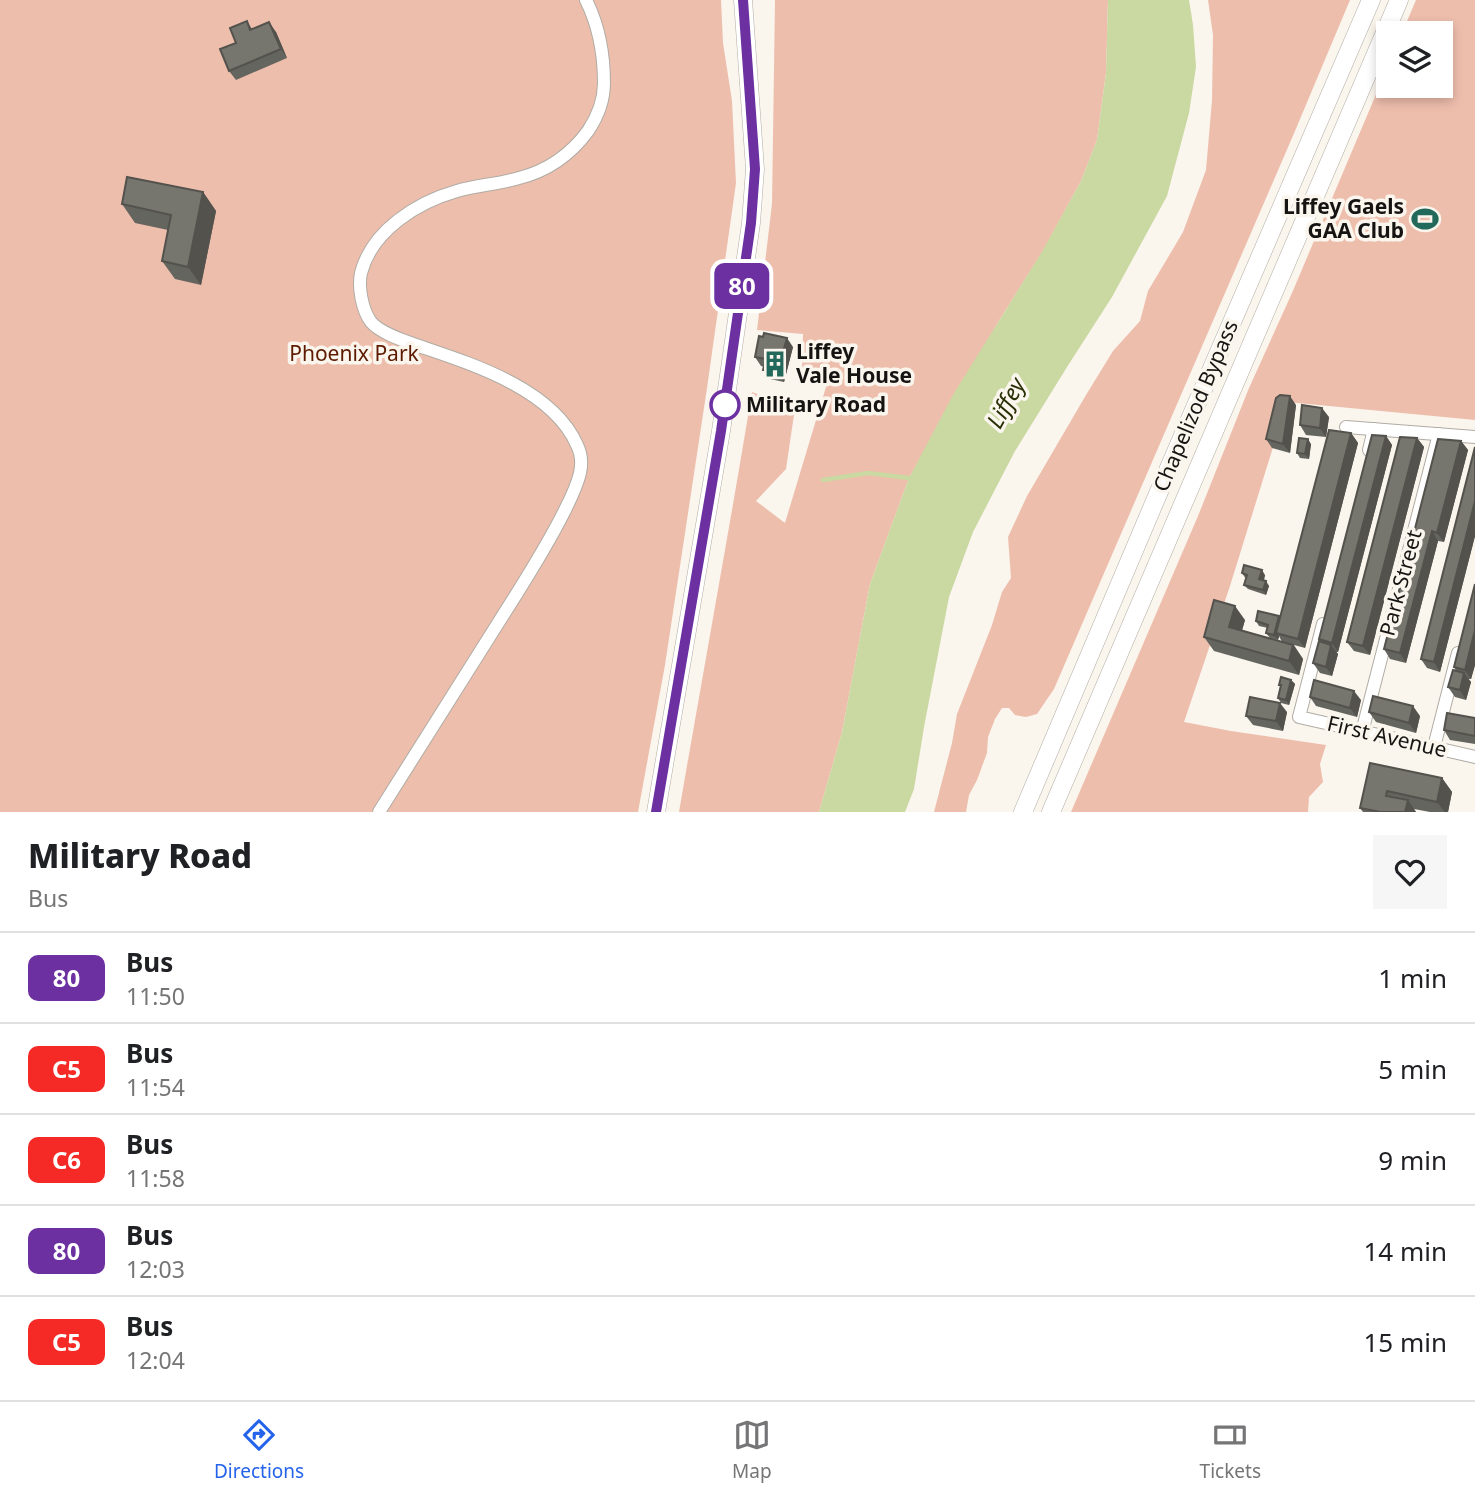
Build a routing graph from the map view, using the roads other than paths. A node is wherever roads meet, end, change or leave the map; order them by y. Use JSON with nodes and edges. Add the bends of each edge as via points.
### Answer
{"nodes":[{"id":1,"x":586,"y":0,"type":"edge"},
{"id":2,"x":743,"y":0,"type":"edge"},
{"id":3,"x":1371,"y":0,"type":"edge"},
{"id":4,"x":1399,"y":0,"type":"edge"},
{"id":5,"x":1346,"y":427,"type":"dead end"},
{"id":6,"x":1374,"y":429,"type":"junction"},
{"id":7,"x":1440,"y":434,"type":"junction"},
{"id":8,"x":1475,"y":437,"type":"edge"},
{"id":9,"x":1364,"y":468,"type":"edge"},
{"id":10,"x":1327,"y":610,"type":"edge"},
{"id":11,"x":1461,"y":639,"type":"edge"},
{"id":12,"x":1362,"y":732,"type":"junction"},
{"id":13,"x":1434,"y":747,"type":"junction"},
{"id":14,"x":1475,"y":757,"type":"edge"},
{"id":15,"x":379,"y":812,"type":"edge"},
{"id":16,"x":656,"y":812,"type":"edge"},
{"id":17,"x":1023,"y":812,"type":"edge"},
{"id":18,"x":1051,"y":812,"type":"edge"}],
"edges":[{"from":1,"to":15,"type":"street","via":[[598,32],[604,94],[597,118],[580,142],[551,165],[521,178],[457,191],[419,206],[392,224],[374,245],[362,272],[360,291],[372,323],[395,338],[489,372],[538,400],[573,434],[581,471],[541,555]]},
{"from":2,"to":16,"type":"main road","via":[[755,169],[751,223],[721,431]]},
{"from":3,"to":17,"type":"main road","name":"Chapelizod Bypass"},
{"from":4,"to":18,"type":"main road","name":"Chapelizod Bypass"},
{"from":5,"to":6,"type":"street"},
{"from":6,"to":7,"type":"street"},
{"from":6,"to":9,"type":"street"},
{"from":7,"to":8,"type":"street"},
{"from":7,"to":12,"type":"street","name":"Park Street"},
{"from":10,"to":12,"type":"street","name":"First Avenue","via":[[1299,717]]},
{"from":11,"to":13,"type":"street"},
{"from":12,"to":13,"type":"street","name":"First Avenue"},
{"from":13,"to":14,"type":"street","name":"First Avenue"}]}
